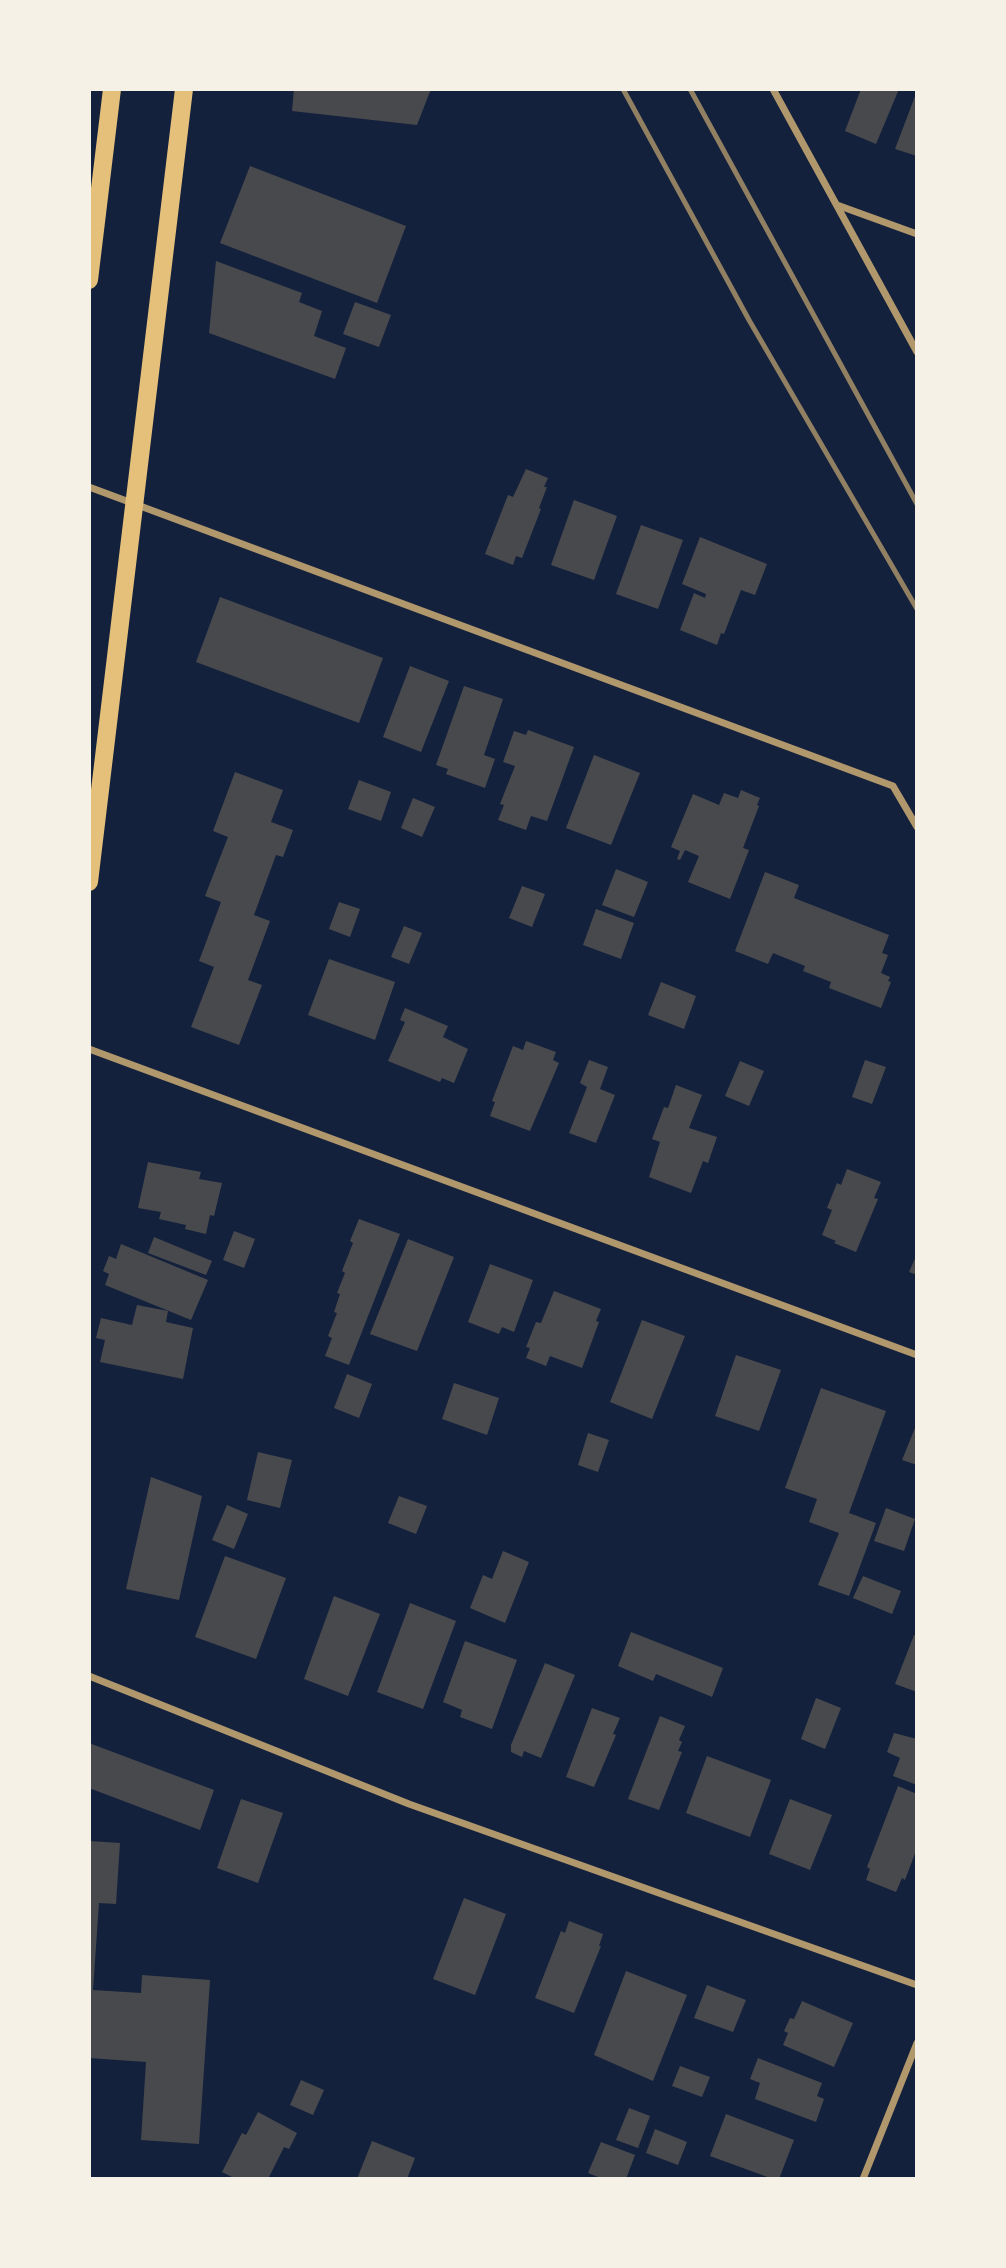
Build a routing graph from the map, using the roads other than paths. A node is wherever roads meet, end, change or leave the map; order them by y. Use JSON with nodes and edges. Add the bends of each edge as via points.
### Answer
{"nodes":[{"id":1,"x":112,"y":89,"type":"edge"},
{"id":2,"x":184,"y":89,"type":"edge"},
{"id":3,"x":773,"y":89,"type":"edge"},
{"id":4,"x":836,"y":205,"type":"junction"},
{"id":5,"x":917,"y":234,"type":"edge"},
{"id":6,"x":89,"y":281,"type":"edge"},
{"id":7,"x":917,"y":352,"type":"edge"},
{"id":8,"x":89,"y":486,"type":"edge"},
{"id":9,"x":135,"y":503,"type":"junction"},
{"id":10,"x":917,"y":827,"type":"edge"},
{"id":11,"x":89,"y":882,"type":"edge"},
{"id":12,"x":89,"y":1049,"type":"edge"},
{"id":13,"x":917,"y":1355,"type":"edge"},
{"id":14,"x":89,"y":1676,"type":"edge"},
{"id":15,"x":917,"y":1985,"type":"edge"},
{"id":16,"x":917,"y":2043,"type":"edge"},
{"id":17,"x":863,"y":2179,"type":"edge"}],
"edges":[{"from":1,"to":6,"type":"main road"},
{"from":2,"to":9,"type":"main road"},
{"from":3,"to":4,"type":"street"},
{"from":4,"to":5,"type":"street"},
{"from":4,"to":7,"type":"street"},
{"from":8,"to":9,"type":"street"},
{"from":9,"to":10,"type":"street","via":[[893,786]]},
{"from":9,"to":11,"type":"main road"},
{"from":12,"to":13,"type":"street"},
{"from":14,"to":15,"type":"street","via":[[409,1804]]},
{"from":16,"to":17,"type":"street"}]}
